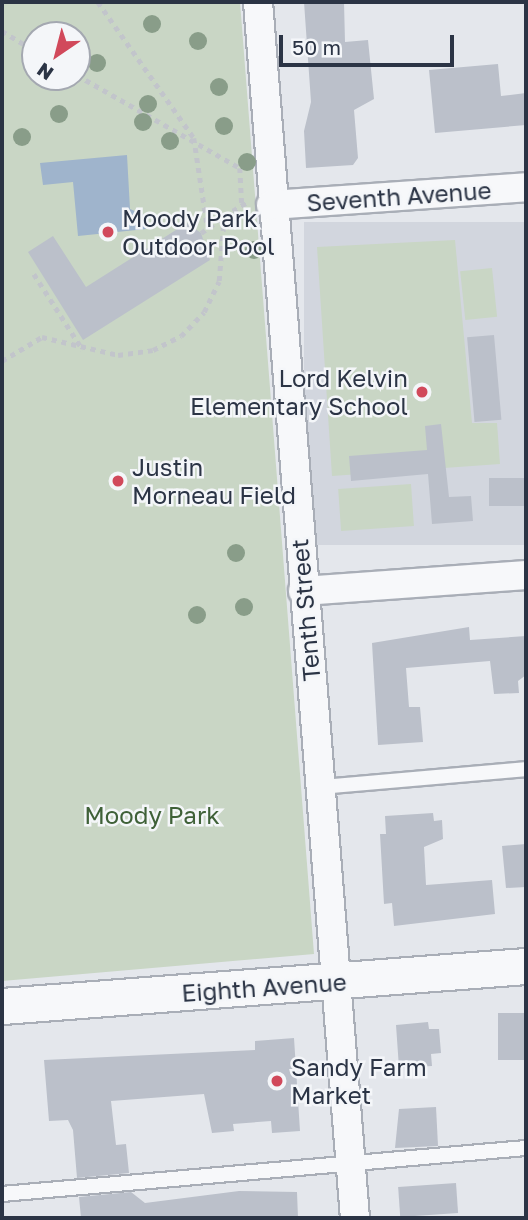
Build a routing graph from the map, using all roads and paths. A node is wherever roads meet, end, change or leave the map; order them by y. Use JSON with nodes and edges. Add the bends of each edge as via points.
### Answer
{"nodes":[{"id":1,"x":98,"y":2,"type":"edge"},
{"id":2,"x":258,"y":2,"type":"edge"},
{"id":3,"x":2,"y":31,"type":"edge"},
{"id":4,"x":21,"y":43,"type":"edge"},
{"id":5,"x":91,"y":83,"type":"edge"},
{"id":6,"x":195,"y":144,"type":"junction"},
{"id":7,"x":526,"y":187,"type":"edge"},
{"id":8,"x":271,"y":205,"type":"junction"},
{"id":9,"x":224,"y":216,"type":"junction"},
{"id":10,"x":206,"y":224,"type":"junction"},
{"id":11,"x":201,"y":233,"type":"dead end"},
{"id":12,"x":34,"y":274,"type":"dead end"},
{"id":13,"x":83,"y":350,"type":"junction"},
{"id":14,"x":2,"y":361,"type":"edge"},
{"id":15,"x":526,"y":575,"type":"edge"},
{"id":16,"x":303,"y":591,"type":"junction"},
{"id":17,"x":526,"y":769,"type":"edge"},
{"id":18,"x":321,"y":787,"type":"junction"},
{"id":19,"x":526,"y":966,"type":"edge"},
{"id":20,"x":336,"y":981,"type":"junction"},
{"id":21,"x":2,"y":1006,"type":"edge"},
{"id":22,"x":526,"y":1148,"type":"edge"},
{"id":23,"x":351,"y":1167,"type":"junction"},
{"id":24,"x":2,"y":1194,"type":"edge"},
{"id":25,"x":355,"y":1218,"type":"edge"}],
"edges":[{"from":1,"to":6,"type":"path"},
{"from":2,"to":8,"type":"street","name":"Tenth Street"},
{"from":3,"to":4,"type":"path"},
{"from":5,"to":6,"type":"path"},
{"from":6,"to":9,"type":"path","via":[[240,167],[242,208]]},
{"from":6,"to":10,"type":"path"},
{"from":7,"to":8,"type":"street","name":"Seventh Avenue"},
{"from":8,"to":16,"type":"street","name":"Tenth Street"},
{"from":9,"to":10,"type":"path"},
{"from":9,"to":13,"type":"path","via":[[219,281],[194,325],[153,350],[118,355]]},
{"from":10,"to":11,"type":"path"},
{"from":12,"to":13,"type":"path"},
{"from":13,"to":14,"type":"path","via":[[42,337]]},
{"from":15,"to":16,"type":"street"},
{"from":16,"to":18,"type":"street","name":"Tenth Street"},
{"from":17,"to":18,"type":"lane"},
{"from":18,"to":20,"type":"street","name":"Tenth Street"},
{"from":19,"to":20,"type":"street","name":"Eighth Avenue"},
{"from":20,"to":21,"type":"street","name":"Eighth Avenue"},
{"from":20,"to":23,"type":"street","name":"Tenth Street"},
{"from":22,"to":23,"type":"lane"},
{"from":23,"to":24,"type":"lane"},
{"from":23,"to":25,"type":"street","name":"Tenth Street"}]}
